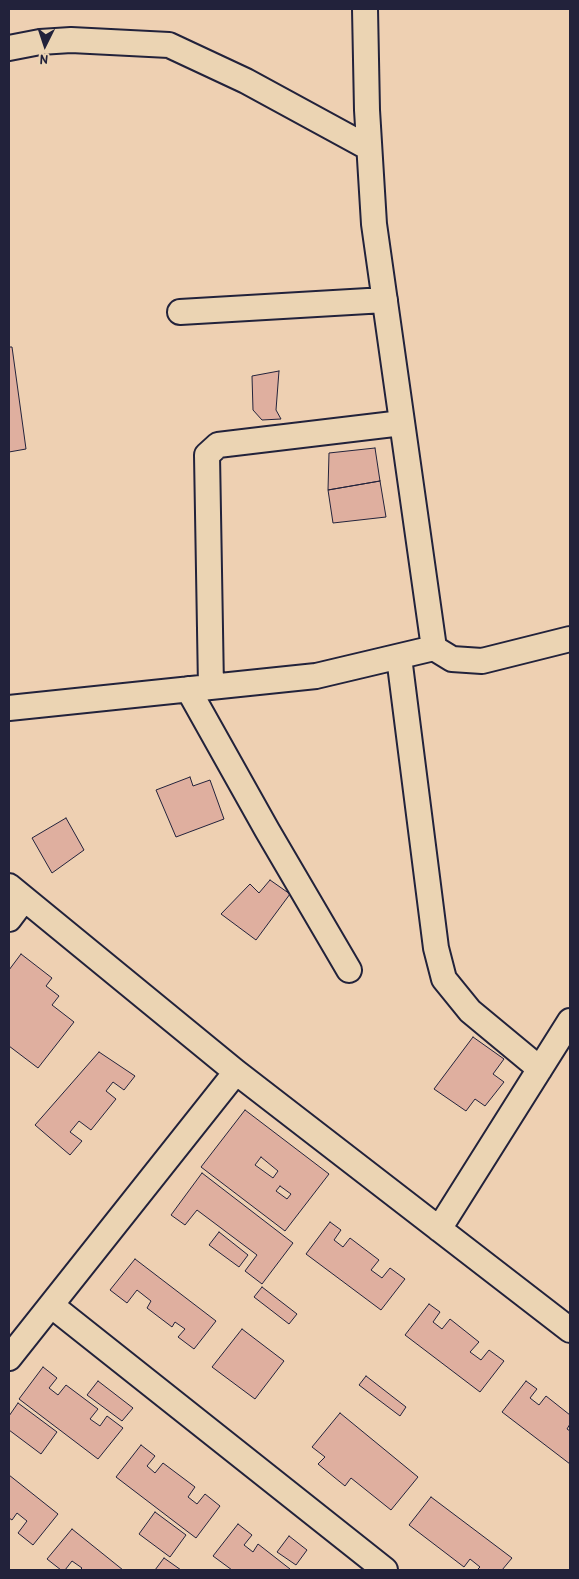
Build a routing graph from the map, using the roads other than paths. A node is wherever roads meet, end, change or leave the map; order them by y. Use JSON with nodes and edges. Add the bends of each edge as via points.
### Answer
{"nodes":[{"id":1,"x":365,"y":9,"type":"edge"},
{"id":2,"x":9,"y":48,"type":"edge"},
{"id":3,"x":370,"y":148,"type":"junction"},
{"id":4,"x":385,"y":300,"type":"junction"},
{"id":5,"x":180,"y":312,"type":"dead end"},
{"id":6,"x":402,"y":423,"type":"junction"},
{"id":7,"x":570,"y":639,"type":"edge"},
{"id":8,"x":434,"y":648,"type":"junction"},
{"id":9,"x":399,"y":657,"type":"junction"},
{"id":10,"x":211,"y":687,"type":"junction"},
{"id":11,"x":188,"y":689,"type":"junction"},
{"id":12,"x":9,"y":708,"type":"edge"},
{"id":13,"x":16,"y":892,"type":"edge"},
{"id":14,"x":9,"y":919,"type":"edge"},
{"id":15,"x":349,"y":970,"type":"dead end"},
{"id":16,"x":570,"y":1021,"type":"edge"},
{"id":17,"x":540,"y":1070,"type":"junction"},
{"id":18,"x":236,"y":1072,"type":"junction"},
{"id":19,"x":439,"y":1229,"type":"junction"},
{"id":20,"x":51,"y":1305,"type":"junction"},
{"id":21,"x":569,"y":1326,"type":"edge"},
{"id":22,"x":9,"y":1358,"type":"edge"},
{"id":23,"x":385,"y":1570,"type":"edge"}],
"edges":[{"from":1,"to":3,"type":"street"},
{"from":2,"to":3,"type":"street","via":[[71,40],[169,45],[246,81]]},
{"from":3,"to":4,"type":"street","via":[[374,224]]},
{"from":4,"to":5,"type":"street"},
{"from":4,"to":6,"type":"street"},
{"from":6,"to":8,"type":"street"},
{"from":6,"to":10,"type":"street","via":[[218,445],[207,454]]},
{"from":7,"to":8,"type":"street","via":[[482,661],[452,659]]},
{"from":8,"to":9,"type":"street"},
{"from":9,"to":10,"type":"street","via":[[316,676]]},
{"from":9,"to":17,"type":"street","via":[[436,948],[444,979],[470,1011]]},
{"from":10,"to":11,"type":"street"},
{"from":11,"to":12,"type":"street"},
{"from":11,"to":15,"type":"street"},
{"from":13,"to":14,"type":"street"},
{"from":13,"to":18,"type":"street"},
{"from":16,"to":17,"type":"street"},
{"from":17,"to":19,"type":"street"},
{"from":18,"to":19,"type":"street"},
{"from":18,"to":20,"type":"street"},
{"from":19,"to":21,"type":"street"},
{"from":20,"to":22,"type":"street"},
{"from":20,"to":23,"type":"street"}]}
